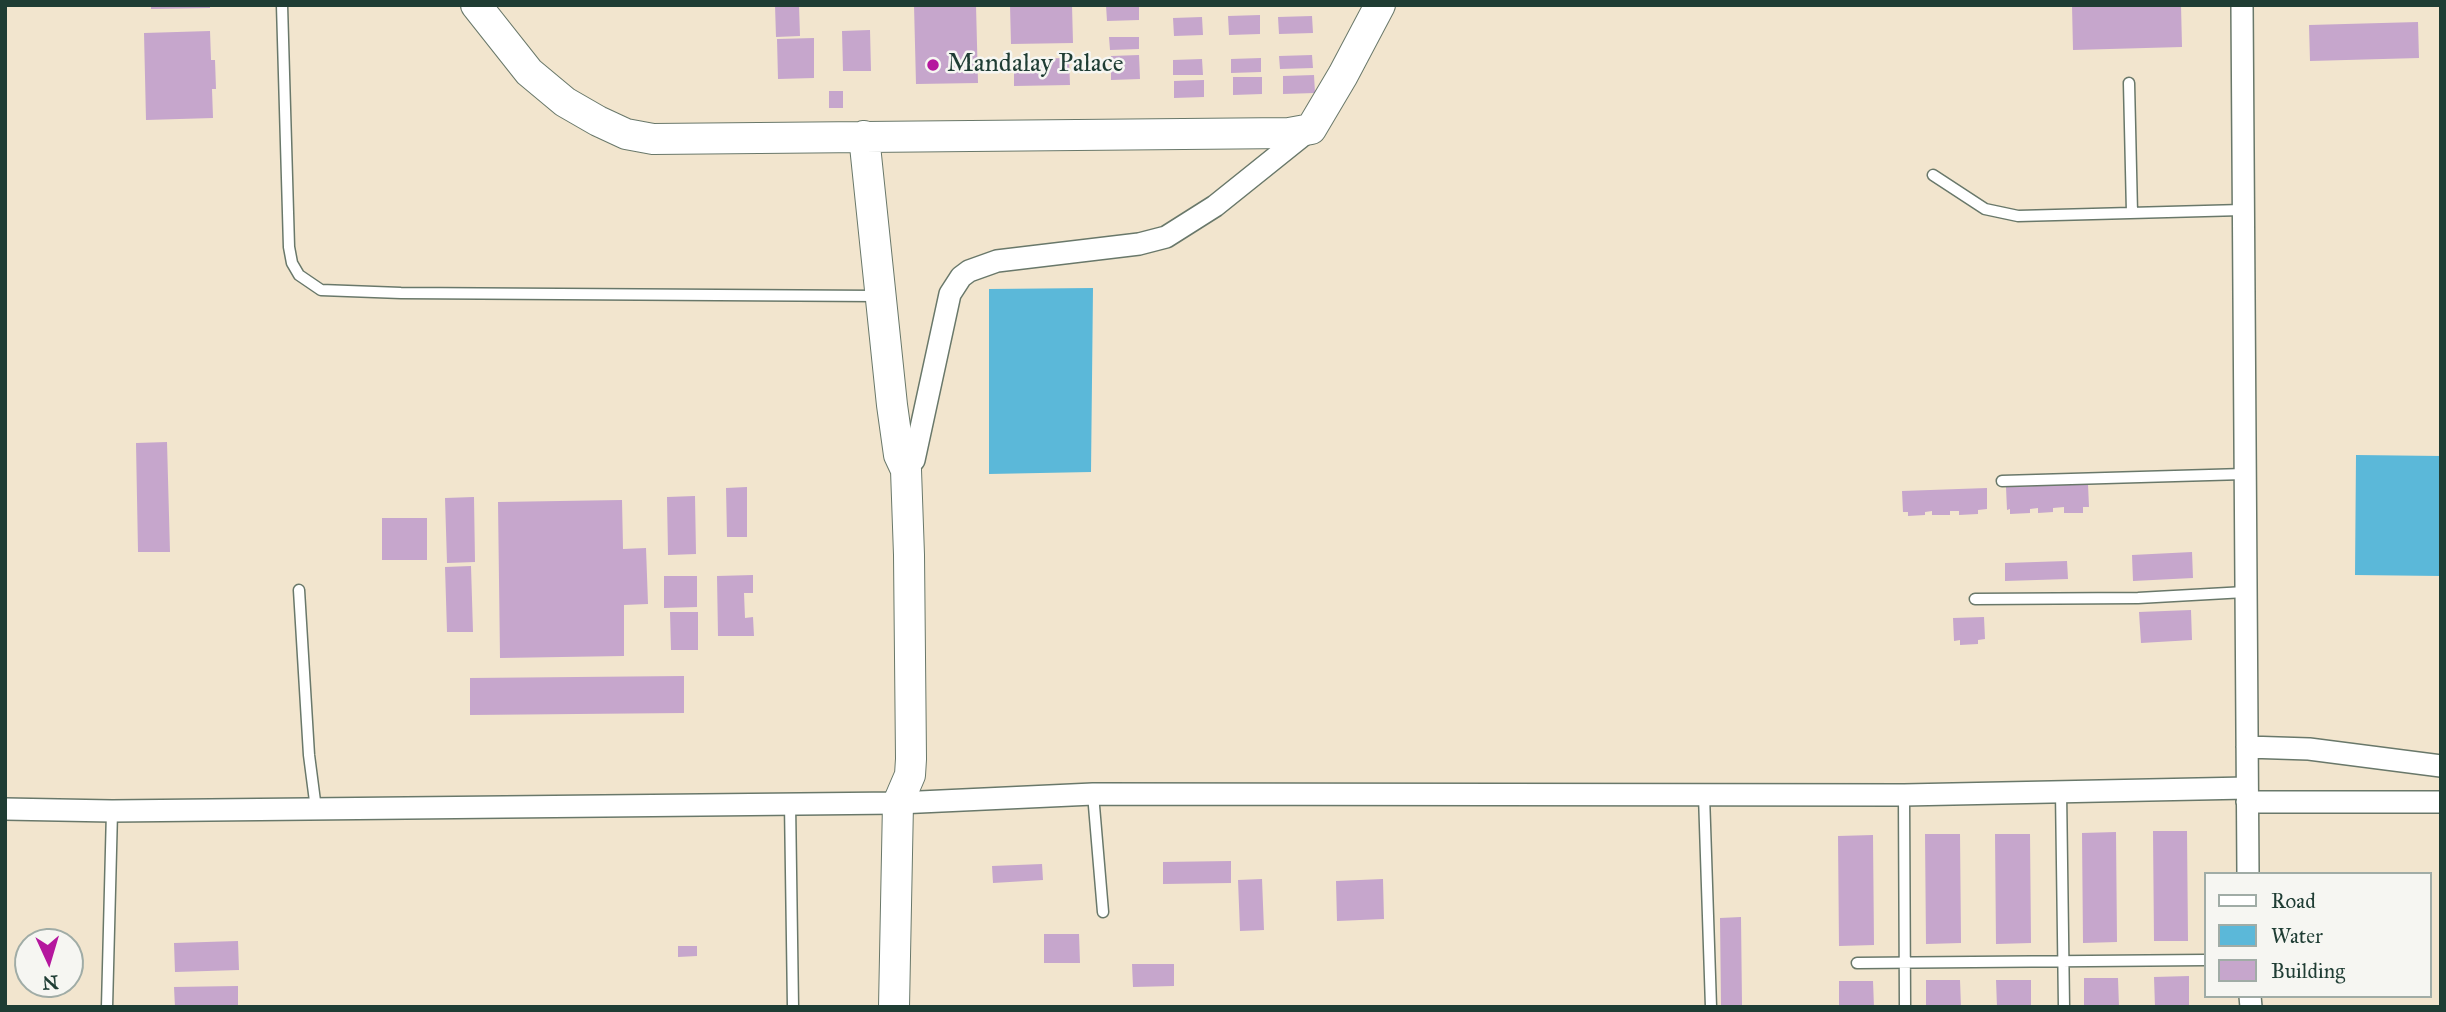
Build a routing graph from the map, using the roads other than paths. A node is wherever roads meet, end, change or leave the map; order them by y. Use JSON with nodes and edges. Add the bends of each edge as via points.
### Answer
{"nodes":[{"id":1,"x":282,"y":5,"type":"edge"},
{"id":2,"x":476,"y":5,"type":"edge"},
{"id":3,"x":1380,"y":5,"type":"edge"},
{"id":4,"x":2242,"y":5,"type":"edge"},
{"id":5,"x":2129,"y":83,"type":"dead end"},
{"id":6,"x":1311,"y":129,"type":"junction"},
{"id":7,"x":864,"y":136,"type":"junction"},
{"id":8,"x":1933,"y":175,"type":"dead end"},
{"id":9,"x":2242,"y":210,"type":"junction"},
{"id":10,"x":2132,"y":213,"type":"junction"},
{"id":11,"x":880,"y":296,"type":"junction"},
{"id":12,"x":906,"y":470,"type":"junction"},
{"id":13,"x":2244,"y":474,"type":"junction"},
{"id":14,"x":2002,"y":481,"type":"dead end"},
{"id":15,"x":299,"y":590,"type":"dead end"},
{"id":16,"x":2245,"y":592,"type":"junction"},
{"id":17,"x":1975,"y":599,"type":"dead end"},
{"id":18,"x":2247,"y":747,"type":"junction"},
{"id":19,"x":2441,"y":766,"type":"edge"},
{"id":20,"x":2061,"y":791,"type":"junction"},
{"id":21,"x":1093,"y":794,"type":"junction"},
{"id":22,"x":1704,"y":795,"type":"junction"},
{"id":23,"x":1903,"y":795,"type":"junction"},
{"id":24,"x":2247,"y":795,"type":"junction"},
{"id":25,"x":2441,"y":802,"type":"edge"},
{"id":26,"x":790,"y":803,"type":"junction"},
{"id":27,"x":898,"y":803,"type":"junction"},
{"id":28,"x":5,"y":809,"type":"edge"},
{"id":29,"x":316,"y":809,"type":"junction"},
{"id":30,"x":112,"y":811,"type":"junction"},
{"id":31,"x":2248,"y":872,"type":"edge"},
{"id":32,"x":1102,"y":912,"type":"dead end"},
{"id":33,"x":2204,"y":960,"type":"edge"},
{"id":34,"x":2064,"y":962,"type":"junction"},
{"id":35,"x":1857,"y":963,"type":"dead end"},
{"id":36,"x":1905,"y":963,"type":"junction"},
{"id":37,"x":107,"y":1007,"type":"edge"},
{"id":38,"x":793,"y":1007,"type":"edge"},
{"id":39,"x":894,"y":1007,"type":"edge"},
{"id":40,"x":1711,"y":1007,"type":"edge"},
{"id":41,"x":1905,"y":1007,"type":"edge"},
{"id":42,"x":2064,"y":1007,"type":"edge"}],
"edges":[{"from":1,"to":11,"type":"lane","via":[[289,247],[299,275],[321,290]]},
{"from":2,"to":7,"type":"street","via":[[529,72],[565,102],[626,134],[653,139]]},
{"from":3,"to":6,"type":"street"},
{"from":4,"to":9,"type":"street"},
{"from":5,"to":10,"type":"lane"},
{"from":6,"to":7,"type":"street"},
{"from":6,"to":12,"type":"street","via":[[1223,199],[1166,237],[997,261],[961,277],[950,294],[914,460]]},
{"from":7,"to":11,"type":"street"},
{"from":8,"to":10,"type":"lane","via":[[1985,209],[2018,216]]},
{"from":9,"to":10,"type":"lane"},
{"from":9,"to":13,"type":"street"},
{"from":11,"to":12,"type":"street","via":[[899,456]]},
{"from":12,"to":27,"type":"street","via":[[911,759],[910,775]]},
{"from":13,"to":14,"type":"lane"},
{"from":13,"to":16,"type":"street"},
{"from":15,"to":29,"type":"lane"},
{"from":16,"to":17,"type":"lane"},
{"from":16,"to":18,"type":"street"},
{"from":18,"to":19,"type":"street","via":[[2309,749]]},
{"from":18,"to":24,"type":"street"},
{"from":20,"to":23,"type":"street"},
{"from":20,"to":24,"type":"street"},
{"from":20,"to":34,"type":"lane"},
{"from":21,"to":22,"type":"street"},
{"from":21,"to":27,"type":"street"},
{"from":21,"to":32,"type":"lane"},
{"from":22,"to":23,"type":"street"},
{"from":22,"to":40,"type":"lane"},
{"from":23,"to":36,"type":"lane"},
{"from":24,"to":25,"type":"street"},
{"from":24,"to":31,"type":"street"},
{"from":26,"to":27,"type":"street"},
{"from":26,"to":29,"type":"street"},
{"from":26,"to":38,"type":"lane"},
{"from":27,"to":39,"type":"street"},
{"from":28,"to":30,"type":"street"},
{"from":29,"to":30,"type":"street"},
{"from":30,"to":37,"type":"lane"},
{"from":33,"to":34,"type":"lane"},
{"from":34,"to":36,"type":"lane"},
{"from":34,"to":42,"type":"lane"},
{"from":35,"to":36,"type":"lane"},
{"from":36,"to":41,"type":"lane"}]}
